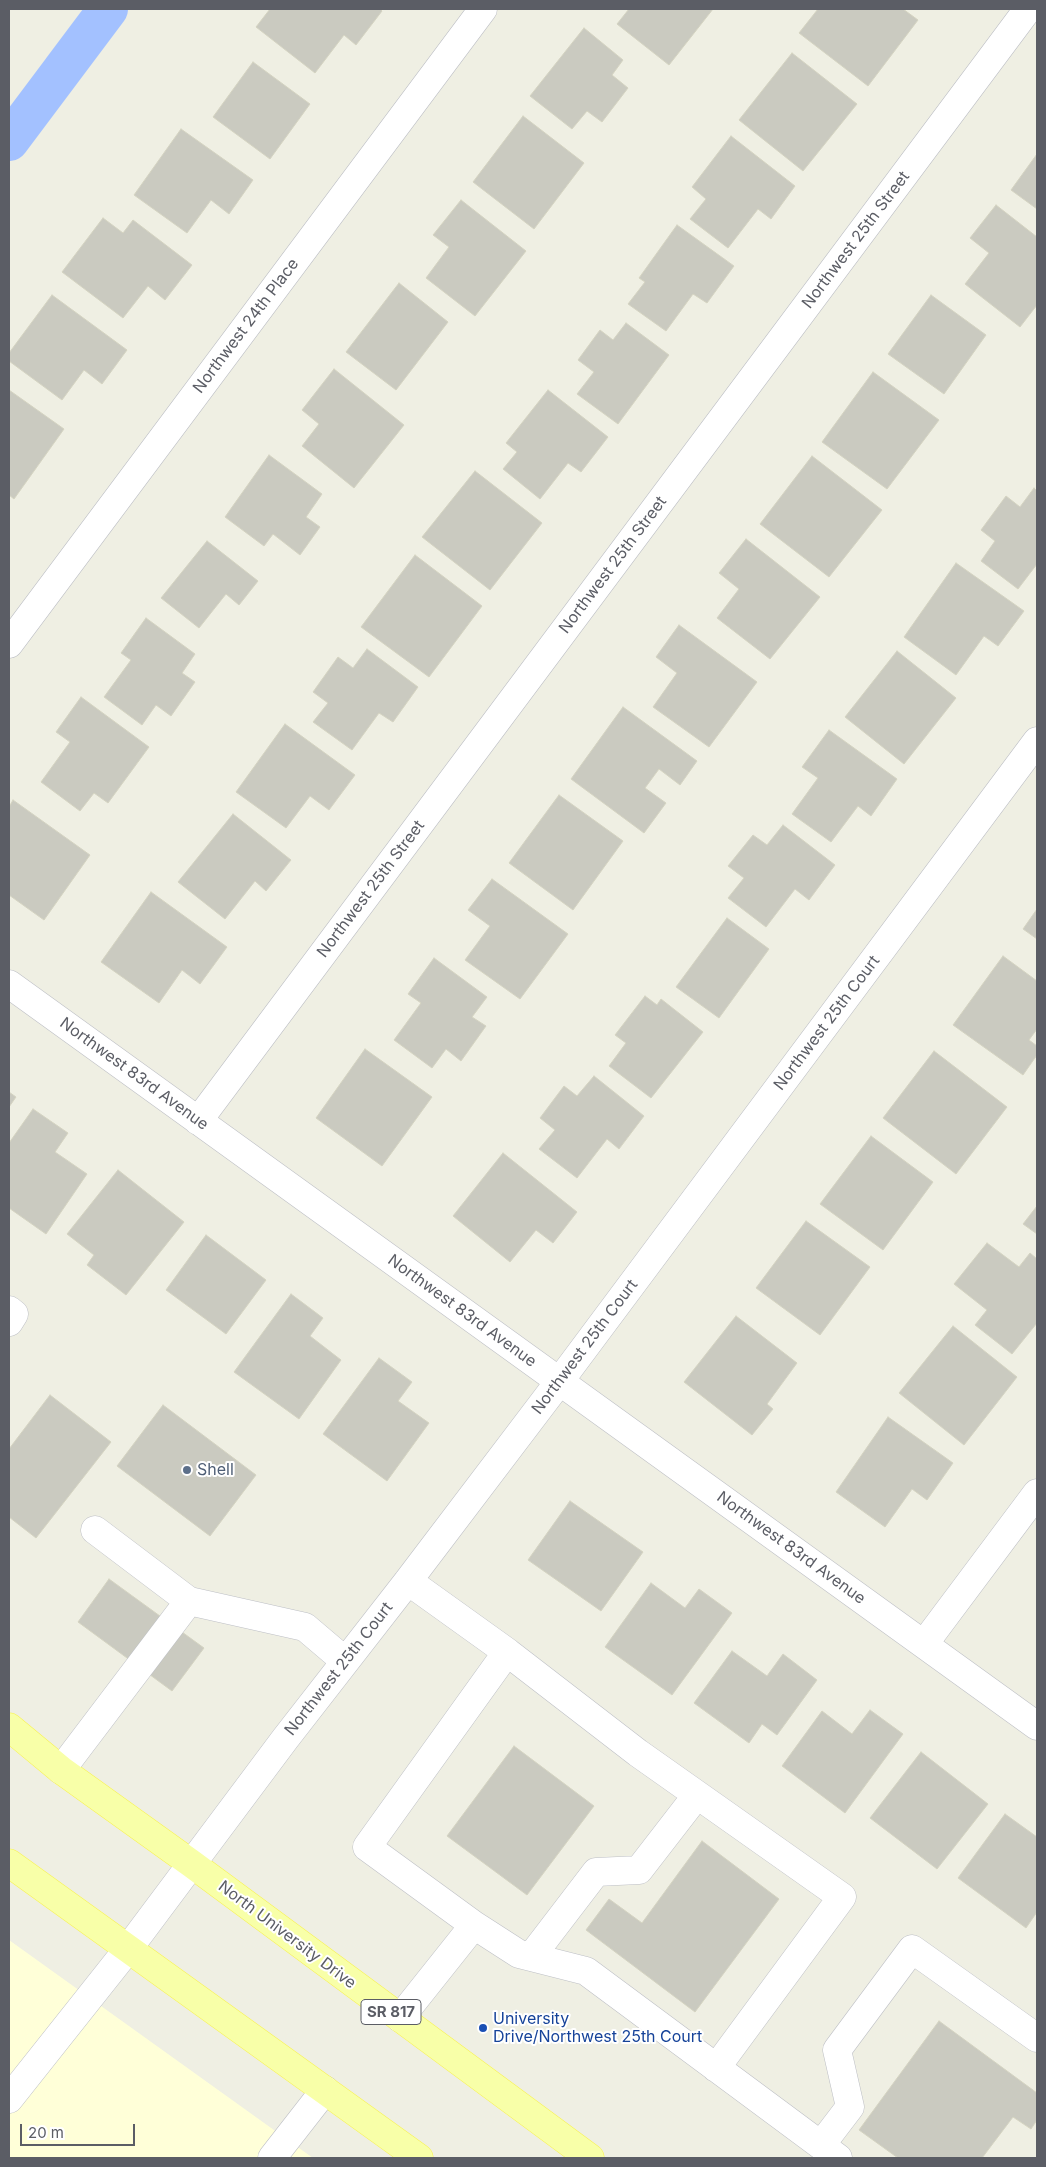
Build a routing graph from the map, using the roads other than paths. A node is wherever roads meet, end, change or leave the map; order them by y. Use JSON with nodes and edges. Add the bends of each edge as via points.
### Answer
{"nodes":[{"id":1,"x":483,"y":9,"type":"edge"},
{"id":2,"x":1028,"y":9,"type":"edge"},
{"id":3,"x":9,"y":644,"type":"edge"},
{"id":4,"x":1037,"y":741,"type":"edge"},
{"id":5,"x":9,"y":984,"type":"edge"},
{"id":6,"x":198,"y":1121,"type":"junction"},
{"id":7,"x":560,"y":1382,"type":"junction"},
{"id":8,"x":1037,"y":1493,"type":"edge"},
{"id":9,"x":95,"y":1530,"type":"dead end"},
{"id":10,"x":408,"y":1581,"type":"junction"},
{"id":11,"x":189,"y":1602,"type":"junction"},
{"id":12,"x":924,"y":1644,"type":"junction"},
{"id":13,"x":507,"y":1652,"type":"junction"},
{"id":14,"x":345,"y":1661,"type":"junction"},
{"id":15,"x":1037,"y":1726,"type":"edge"},
{"id":16,"x":9,"y":1727,"type":"edge"},
{"id":17,"x":61,"y":1770,"type":"junction"},
{"id":18,"x":698,"y":1795,"type":"junction"},
{"id":19,"x":9,"y":1863,"type":"edge"},
{"id":20,"x":192,"y":1864,"type":"junction"},
{"id":21,"x":474,"y":1924,"type":"junction"},
{"id":22,"x":128,"y":1949,"type":"junction"},
{"id":23,"x":531,"y":1957,"type":"junction"},
{"id":24,"x":400,"y":2018,"type":"junction"},
{"id":25,"x":1037,"y":2038,"type":"edge"},
{"id":26,"x":716,"y":2068,"type":"junction"},
{"id":27,"x":324,"y":2090,"type":"junction"},
{"id":28,"x":9,"y":2099,"type":"edge"},
{"id":29,"x":830,"y":2152,"type":"edge"},
{"id":30,"x":272,"y":2158,"type":"edge"},
{"id":31,"x":418,"y":2158,"type":"edge"},
{"id":32,"x":590,"y":2158,"type":"edge"}],
"edges":[{"from":1,"to":3,"type":"street","name":"Northwest 24th Place"},
{"from":2,"to":6,"type":"street","name":"Northwest 25th Street"},
{"from":4,"to":7,"type":"street","name":"Northwest 25th Court"},
{"from":5,"to":6,"type":"street","name":"Northwest 83rd Avenue"},
{"from":6,"to":7,"type":"street","name":"Northwest 83rd Avenue"},
{"from":7,"to":10,"type":"street","name":"Northwest 25th Court"},
{"from":7,"to":12,"type":"street","name":"Northwest 83rd Avenue"},
{"from":8,"to":12,"type":"street"},
{"from":9,"to":11,"type":"street"},
{"from":10,"to":13,"type":"street"},
{"from":10,"to":14,"type":"street","name":"Northwest 25th Court"},
{"from":11,"to":14,"type":"street","via":[[305,1628]]},
{"from":11,"to":17,"type":"street"},
{"from":12,"to":15,"type":"street","name":"Northwest 83rd Avenue"},
{"from":13,"to":18,"type":"street"},
{"from":13,"to":21,"type":"street","via":[[367,1847]]},
{"from":14,"to":20,"type":"street","name":"Northwest 25th Court"},
{"from":16,"to":17,"type":"main road","name":"North University Drive","number":"SR 817"},
{"from":17,"to":20,"type":"main road","name":"North University Drive","number":"SR 817"},
{"from":18,"to":23,"type":"street","via":[[639,1870],[596,1872]]},
{"from":18,"to":26,"type":"street","via":[[842,1897]]},
{"from":19,"to":22,"type":"main road"},
{"from":20,"to":22,"type":"street","name":"Northwest 25th Court"},
{"from":20,"to":24,"type":"main road","name":"North University Drive","number":"SR 817"},
{"from":21,"to":23,"type":"street","via":[[519,1954]]},
{"from":21,"to":24,"type":"street"},
{"from":22,"to":27,"type":"main road"},
{"from":22,"to":28,"type":"street","name":"Northwest 25th Court"},
{"from":23,"to":26,"type":"street","via":[[586,1971]]},
{"from":24,"to":32,"type":"main road","name":"North University Drive","number":"SR 817"},
{"from":25,"to":29,"type":"street","via":[[912,1949],[837,2050],[850,2107]]},
{"from":26,"to":29,"type":"street"},
{"from":27,"to":30,"type":"street"},
{"from":27,"to":31,"type":"main road"}]}
